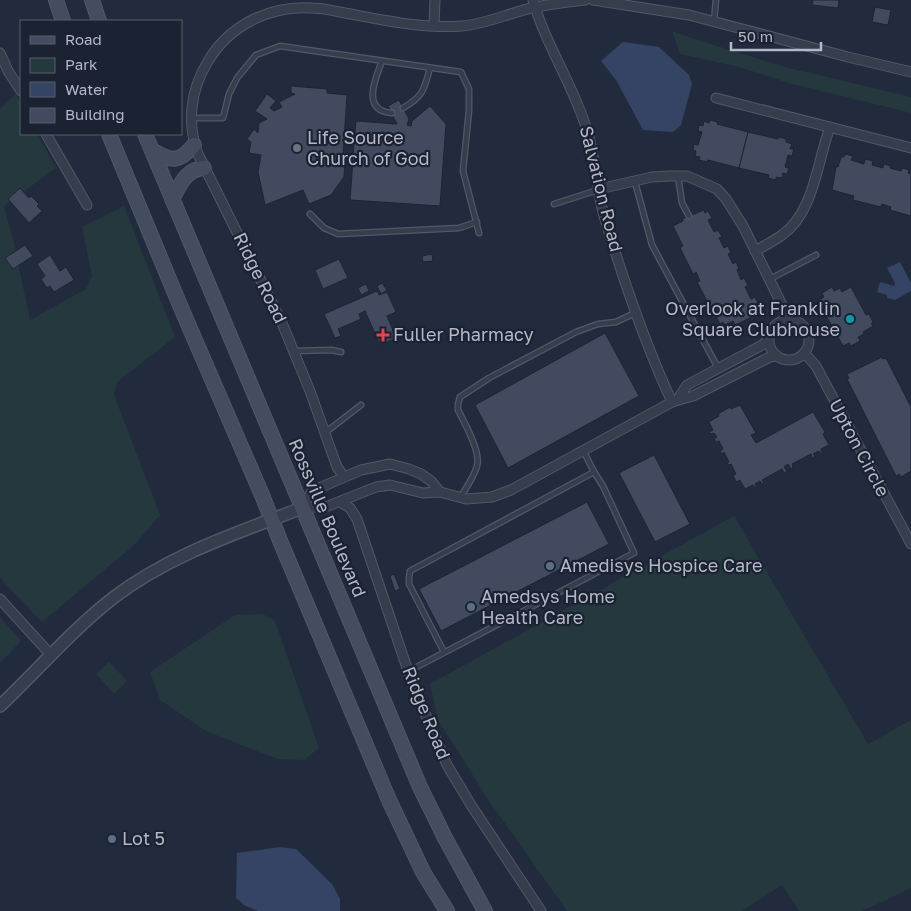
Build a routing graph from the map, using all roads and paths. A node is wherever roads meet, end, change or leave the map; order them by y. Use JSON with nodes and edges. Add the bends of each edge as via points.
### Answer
{"nodes":[{"id":1,"x":56,"y":0,"type":"edge"},
{"id":2,"x":92,"y":0,"type":"edge"},
{"id":3,"x":435,"y":0,"type":"edge"},
{"id":4,"x":584,"y":0,"type":"edge"},
{"id":5,"x":593,"y":0,"type":"edge"},
{"id":6,"x":716,"y":0,"type":"edge"},
{"id":7,"x":638,"y":3,"type":"edge"},
{"id":8,"x":534,"y":4,"type":"edge"},
{"id":9,"x":63,"y":20,"type":"edge"},
{"id":10,"x":99,"y":20,"type":"edge"},
{"id":11,"x":714,"y":22,"type":"junction"},
{"id":12,"x":434,"y":25,"type":"junction"},
{"id":13,"x":0,"y":53,"type":"edge"},
{"id":14,"x":382,"y":61,"type":"junction"},
{"id":15,"x":430,"y":68,"type":"junction"},
{"id":16,"x":911,"y":72,"type":"edge"},
{"id":17,"x":20,"y":89,"type":"edge"},
{"id":18,"x":716,"y":98,"type":"dead end"},
{"id":19,"x":403,"y":108,"type":"dead end"},
{"id":20,"x":392,"y":113,"type":"dead end"},
{"id":21,"x":192,"y":118,"type":"junction"},
{"id":22,"x":830,"y":127,"type":"junction"},
{"id":23,"x":47,"y":135,"type":"edge"},
{"id":24,"x":109,"y":135,"type":"edge"},
{"id":25,"x":145,"y":135,"type":"edge"},
{"id":26,"x":194,"y":145,"type":"junction"},
{"id":27,"x":911,"y":148,"type":"edge"},
{"id":28,"x":152,"y":150,"type":"junction"},
{"id":29,"x":204,"y":168,"type":"junction"},
{"id":30,"x":678,"y":176,"type":"junction"},
{"id":31,"x":635,"y":182,"type":"junction"},
{"id":32,"x":600,"y":189,"type":"junction"},
{"id":33,"x":172,"y":199,"type":"junction"},
{"id":34,"x":554,"y":204,"type":"dead end"},
{"id":35,"x":87,"y":205,"type":"dead end"},
{"id":36,"x":310,"y":214,"type":"dead end"},
{"id":37,"x":689,"y":216,"type":"dead end"},
{"id":38,"x":476,"y":222,"type":"junction"},
{"id":39,"x":479,"y":233,"type":"dead end"},
{"id":40,"x":755,"y":251,"type":"junction"},
{"id":41,"x":816,"y":255,"type":"dead end"},
{"id":42,"x":770,"y":279,"type":"junction"},
{"id":43,"x":635,"y":313,"type":"junction"},
{"id":44,"x":786,"y":320,"type":"junction"},
{"id":45,"x":769,"y":337,"type":"junction"},
{"id":46,"x":294,"y":351,"type":"junction"},
{"id":47,"x":341,"y":352,"type":"dead end"},
{"id":48,"x":804,"y":354,"type":"junction"},
{"id":49,"x":776,"y":356,"type":"junction"},
{"id":50,"x":718,"y":368,"type":"junction"},
{"id":51,"x":675,"y":401,"type":"junction"},
{"id":52,"x":362,"y":405,"type":"dead end"},
{"id":53,"x":324,"y":433,"type":"junction"},
{"id":54,"x":584,"y":452,"type":"junction"},
{"id":55,"x":594,"y":472,"type":"junction"},
{"id":56,"x":344,"y":477,"type":"junction"},
{"id":57,"x":440,"y":492,"type":"junction"},
{"id":58,"x":460,"y":498,"type":"junction"},
{"id":59,"x":340,"y":502,"type":"junction"},
{"id":60,"x":302,"y":508,"type":"junction"},
{"id":61,"x":272,"y":520,"type":"junction"},
{"id":62,"x":911,"y":544,"type":"edge"},
{"id":63,"x":0,"y":598,"type":"edge"},
{"id":64,"x":444,"y":652,"type":"junction"},
{"id":65,"x":51,"y":656,"type":"junction"},
{"id":66,"x":408,"y":672,"type":"junction"},
{"id":67,"x":0,"y":706,"type":"edge"},
{"id":68,"x":447,"y":911,"type":"edge"},
{"id":69,"x":485,"y":911,"type":"edge"},
{"id":70,"x":542,"y":911,"type":"edge"}],
"edges":[{"from":1,"to":9,"type":"main road"},
{"from":2,"to":10,"type":"main road"},
{"from":3,"to":12,"type":"street"},
{"from":4,"to":8,"type":"street","name":"Ridge Road"},
{"from":5,"to":7,"type":"street"},
{"from":6,"to":11,"type":"lane"},
{"from":7,"to":11,"type":"street"},
{"from":8,"to":12,"type":"street","name":"Ridge Road","via":[[507,16],[462,26]]},
{"from":8,"to":32,"type":"street","name":"Salvation Road","via":[[551,50],[574,92],[588,133]]},
{"from":11,"to":16,"type":"street"},
{"from":12,"to":21,"type":"street","name":"Ridge Road","via":[[312,8],[290,8],[252,19],[238,28],[210,58],[198,78]]},
{"from":13,"to":17,"type":"street"},
{"from":14,"to":15,"type":"lane"},
{"from":14,"to":20,"type":"lane","via":[[372,86],[378,109]]},
{"from":14,"to":21,"type":"lane","via":[[280,46],[256,55],[237,78],[228,94],[223,118]]},
{"from":15,"to":19,"type":"lane","via":[[421,96]]},
{"from":15,"to":38,"type":"lane","via":[[461,72],[469,89],[463,171]]},
{"from":18,"to":22,"type":"street"},
{"from":21,"to":26,"type":"street","name":"Ridge Road"},
{"from":22,"to":27,"type":"street"},
{"from":22,"to":40,"type":"street","via":[[808,204],[784,235]]},
{"from":23,"to":35,"type":"street"},
{"from":24,"to":61,"type":"main road"},
{"from":25,"to":28,"type":"main road","name":"Rossville Boulevard"},
{"from":26,"to":28,"type":"main road","via":[[186,155],[176,160],[166,159]]},
{"from":26,"to":29,"type":"street","name":"Ridge Road"},
{"from":28,"to":33,"type":"main road","name":"Rossville Boulevard"},
{"from":29,"to":33,"type":"main road","via":[[188,173]]},
{"from":29,"to":46,"type":"street","name":"Ridge Road"},
{"from":30,"to":31,"type":"street"},
{"from":30,"to":37,"type":"lane","via":[[682,203]]},
{"from":30,"to":40,"type":"street","via":[[687,176],[717,189],[734,211]]},
{"from":31,"to":32,"type":"street"},
{"from":31,"to":50,"type":"lane","via":[[652,245]]},
{"from":32,"to":34,"type":"lane"},
{"from":32,"to":43,"type":"street","name":"Salvation Road","via":[[604,214]]},
{"from":33,"to":60,"type":"main road","name":"Rossville Boulevard"},
{"from":36,"to":38,"type":"lane","via":[[324,228],[338,234],[459,228]]},
{"from":38,"to":39,"type":"lane"},
{"from":40,"to":42,"type":"street"},
{"from":41,"to":42,"type":"lane"},
{"from":42,"to":44,"type":"street"},
{"from":43,"to":51,"type":"street","name":"Salvation Road"},
{"from":43,"to":58,"type":"lane","via":[[616,322],[576,332],[460,397],[458,410],[478,460]]},
{"from":44,"to":45,"type":"street","via":[[774,326]]},
{"from":44,"to":48,"type":"street","via":[[798,321],[807,330],[809,343]]},
{"from":45,"to":49,"type":"street"},
{"from":45,"to":50,"type":"street","via":[[764,344]]},
{"from":46,"to":47,"type":"lane"},
{"from":46,"to":53,"type":"street","name":"Ridge Road"},
{"from":48,"to":49,"type":"street","via":[[793,360]]},
{"from":48,"to":62,"type":"street","name":"Upton Circle","via":[[816,366]]},
{"from":49,"to":51,"type":"street","via":[[693,396]]},
{"from":50,"to":51,"type":"street","via":[[687,385]]},
{"from":51,"to":54,"type":"street"},
{"from":52,"to":53,"type":"lane"},
{"from":53,"to":56,"type":"street","name":"Ridge Road"},
{"from":54,"to":55,"type":"lane"},
{"from":54,"to":58,"type":"street","via":[[511,490],[485,498]]},
{"from":55,"to":64,"type":"lane","via":[[410,571],[410,584]]},
{"from":55,"to":64,"type":"lane","via":[[634,553]]},
{"from":56,"to":57,"type":"street","via":[[390,464],[421,474]]},
{"from":56,"to":60,"type":"street","via":[[312,491]]},
{"from":57,"to":58,"type":"street"},
{"from":57,"to":59,"type":"street","via":[[423,493],[390,485],[376,487]]},
{"from":59,"to":60,"type":"street"},
{"from":59,"to":66,"type":"street","name":"Ridge Road","via":[[350,508],[357,519]]},
{"from":60,"to":61,"type":"street"},
{"from":60,"to":69,"type":"main road","name":"Rossville Boulevard","via":[[420,787]]},
{"from":61,"to":65,"type":"street","via":[[200,548],[136,583],[113,599]]},
{"from":61,"to":68,"type":"main road","via":[[390,800],[423,872]]},
{"from":63,"to":65,"type":"street"},
{"from":64,"to":66,"type":"lane"},
{"from":65,"to":67,"type":"street"},
{"from":66,"to":70,"type":"street","name":"Ridge Road","via":[[447,765]]}]}
